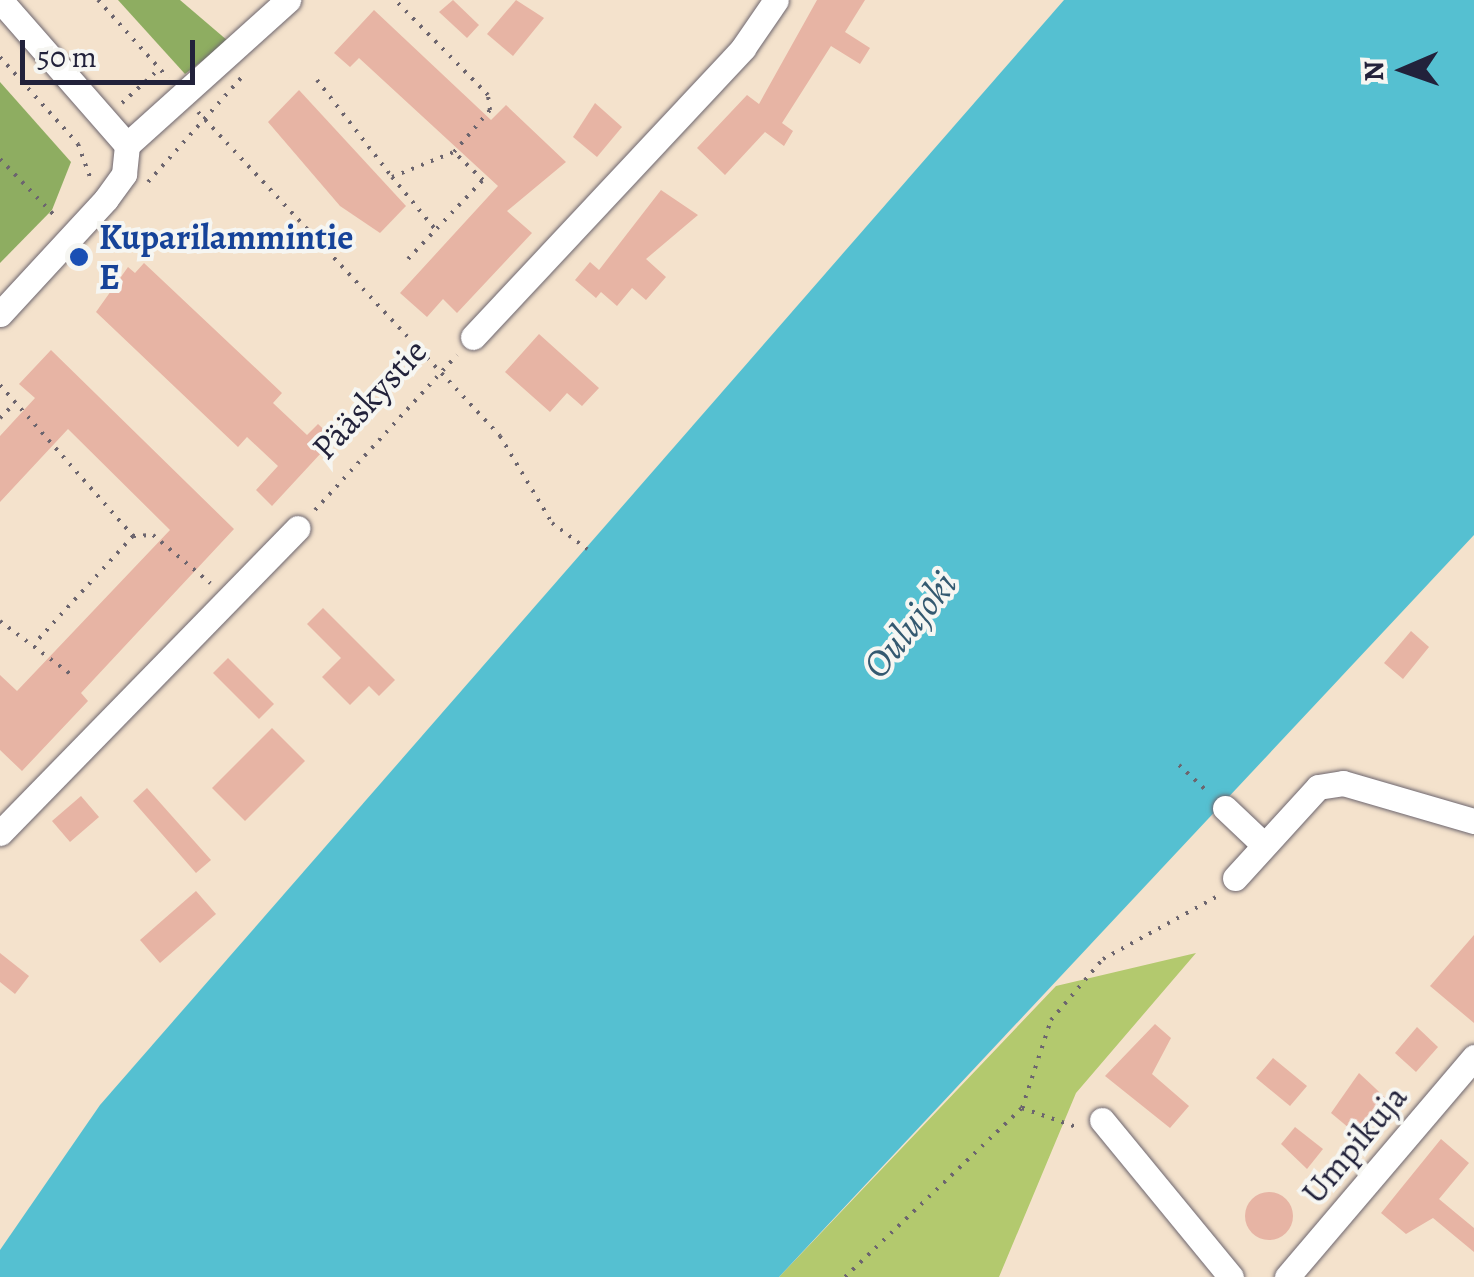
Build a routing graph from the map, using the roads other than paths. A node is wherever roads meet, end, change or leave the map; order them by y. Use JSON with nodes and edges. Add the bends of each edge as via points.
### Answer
{"nodes":[{"id":1,"x":0,"y":0,"type":"edge"},
{"id":2,"x":288,"y":0,"type":"edge"},
{"id":3,"x":776,"y":0,"type":"edge"},
{"id":4,"x":126,"y":145,"type":"junction"},
{"id":5,"x":0,"y":314,"type":"edge"},
{"id":6,"x":474,"y":337,"type":"road end"},
{"id":7,"x":298,"y":528,"type":"road end"},
{"id":8,"x":1225,"y":808,"type":"road end"},
{"id":9,"x":1474,"y":822,"type":"edge"},
{"id":10,"x":0,"y":833,"type":"edge"},
{"id":11,"x":1263,"y":844,"type":"junction"},
{"id":12,"x":1235,"y":878,"type":"road end"},
{"id":13,"x":1474,"y":1057,"type":"edge"},
{"id":14,"x":1102,"y":1120,"type":"road end"},
{"id":15,"x":1231,"y":1277,"type":"edge"},
{"id":16,"x":1287,"y":1277,"type":"edge"}],
"edges":[{"from":1,"to":4,"type":"street"},
{"from":2,"to":4,"type":"street","via":[[196,109]]},
{"from":3,"to":6,"type":"street","name":"Pääskystie","via":[[743,48]]},
{"from":4,"to":5,"type":"street","via":[[124,174],[106,199]]},
{"from":7,"to":10,"type":"street"},
{"from":8,"to":11,"type":"street"},
{"from":9,"to":11,"type":"street","via":[[1343,783],[1298,802]]},
{"from":11,"to":12,"type":"street"},
{"from":13,"to":16,"type":"street","name":"Umpikuja"},
{"from":14,"to":15,"type":"street"}]}
